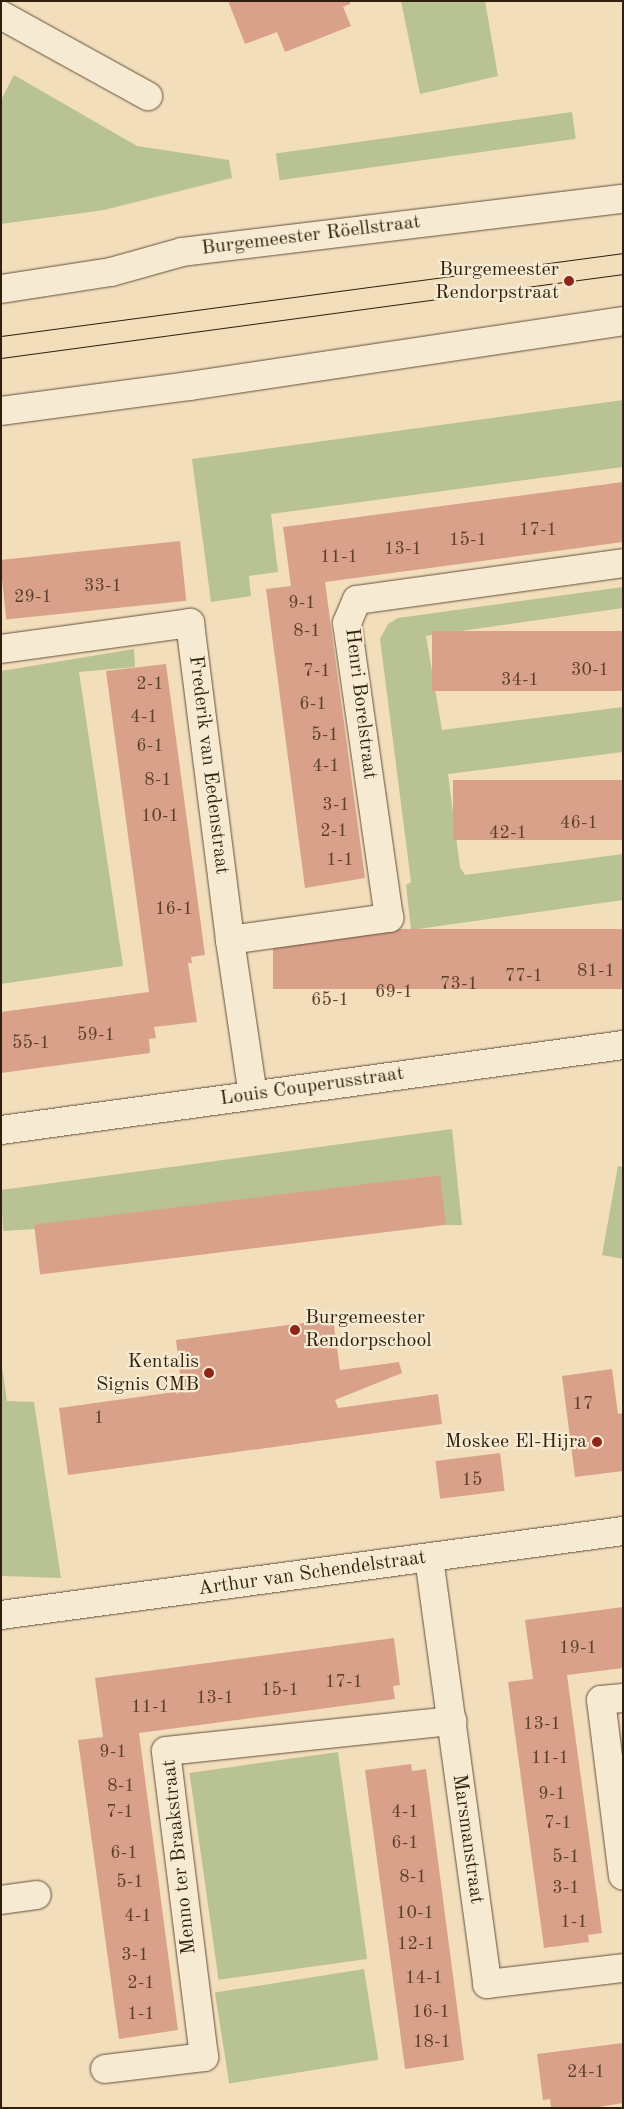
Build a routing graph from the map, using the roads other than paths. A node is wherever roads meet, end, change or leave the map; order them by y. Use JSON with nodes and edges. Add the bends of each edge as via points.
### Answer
{"nodes":[{"id":1,"x":1,"y":15,"type":"edge"},
{"id":2,"x":148,"y":96,"type":"dead end"},
{"id":3,"x":623,"y":198,"type":"edge"},
{"id":4,"x":1,"y":289,"type":"edge"},
{"id":5,"x":623,"y":321,"type":"edge"},
{"id":6,"x":1,"y":411,"type":"edge"},
{"id":7,"x":623,"y":563,"type":"edge"},
{"id":8,"x":1,"y":649,"type":"edge"},
{"id":9,"x":230,"y":940,"type":"junction"},
{"id":10,"x":623,"y":1045,"type":"edge"},
{"id":11,"x":253,"y":1095,"type":"junction"},
{"id":12,"x":1,"y":1130,"type":"edge"},
{"id":13,"x":623,"y":1531,"type":"edge"},
{"id":14,"x":429,"y":1558,"type":"junction"},
{"id":15,"x":1,"y":1614,"type":"edge"},
{"id":16,"x":623,"y":1698,"type":"edge"},
{"id":17,"x":452,"y":1721,"type":"junction"},
{"id":18,"x":623,"y":1876,"type":"edge"},
{"id":19,"x":37,"y":1895,"type":"dead end"},
{"id":20,"x":1,"y":1900,"type":"edge"},
{"id":21,"x":623,"y":1968,"type":"edge"},
{"id":22,"x":105,"y":2069,"type":"dead end"}],
"edges":[{"from":1,"to":2,"type":"street"},
{"from":3,"to":4,"type":"street","name":"Burgemeester Röellstraat","via":[[182,252],[111,272]]},
{"from":5,"to":6,"type":"street","via":[[199,385]]},
{"from":7,"to":9,"type":"street","name":"Henri Borelstraat","via":[[357,600],[347,623],[388,918]]},
{"from":8,"to":9,"type":"street","name":"Frederik van Eedenstraat","via":[[190,623]]},
{"from":9,"to":11,"type":"street","name":"Frederik van Eedenstraat"},
{"from":10,"to":11,"type":"street","name":"Louis Couperusstraat"},
{"from":11,"to":12,"type":"street","name":"Louis Couperusstraat"},
{"from":13,"to":14,"type":"street","name":"Arthur van Schendelstraat"},
{"from":14,"to":15,"type":"street","name":"Arthur van Schendelstraat"},
{"from":14,"to":17,"type":"street","name":"Marsmanstraat"},
{"from":16,"to":18,"type":"street","via":[[601,1700]]},
{"from":17,"to":21,"type":"street","name":"Marsmanstraat","via":[[487,1984]]},
{"from":17,"to":22,"type":"street","name":"Menno ter Braakstraat","via":[[166,1751],[204,2057]]},
{"from":19,"to":20,"type":"street"}]}
